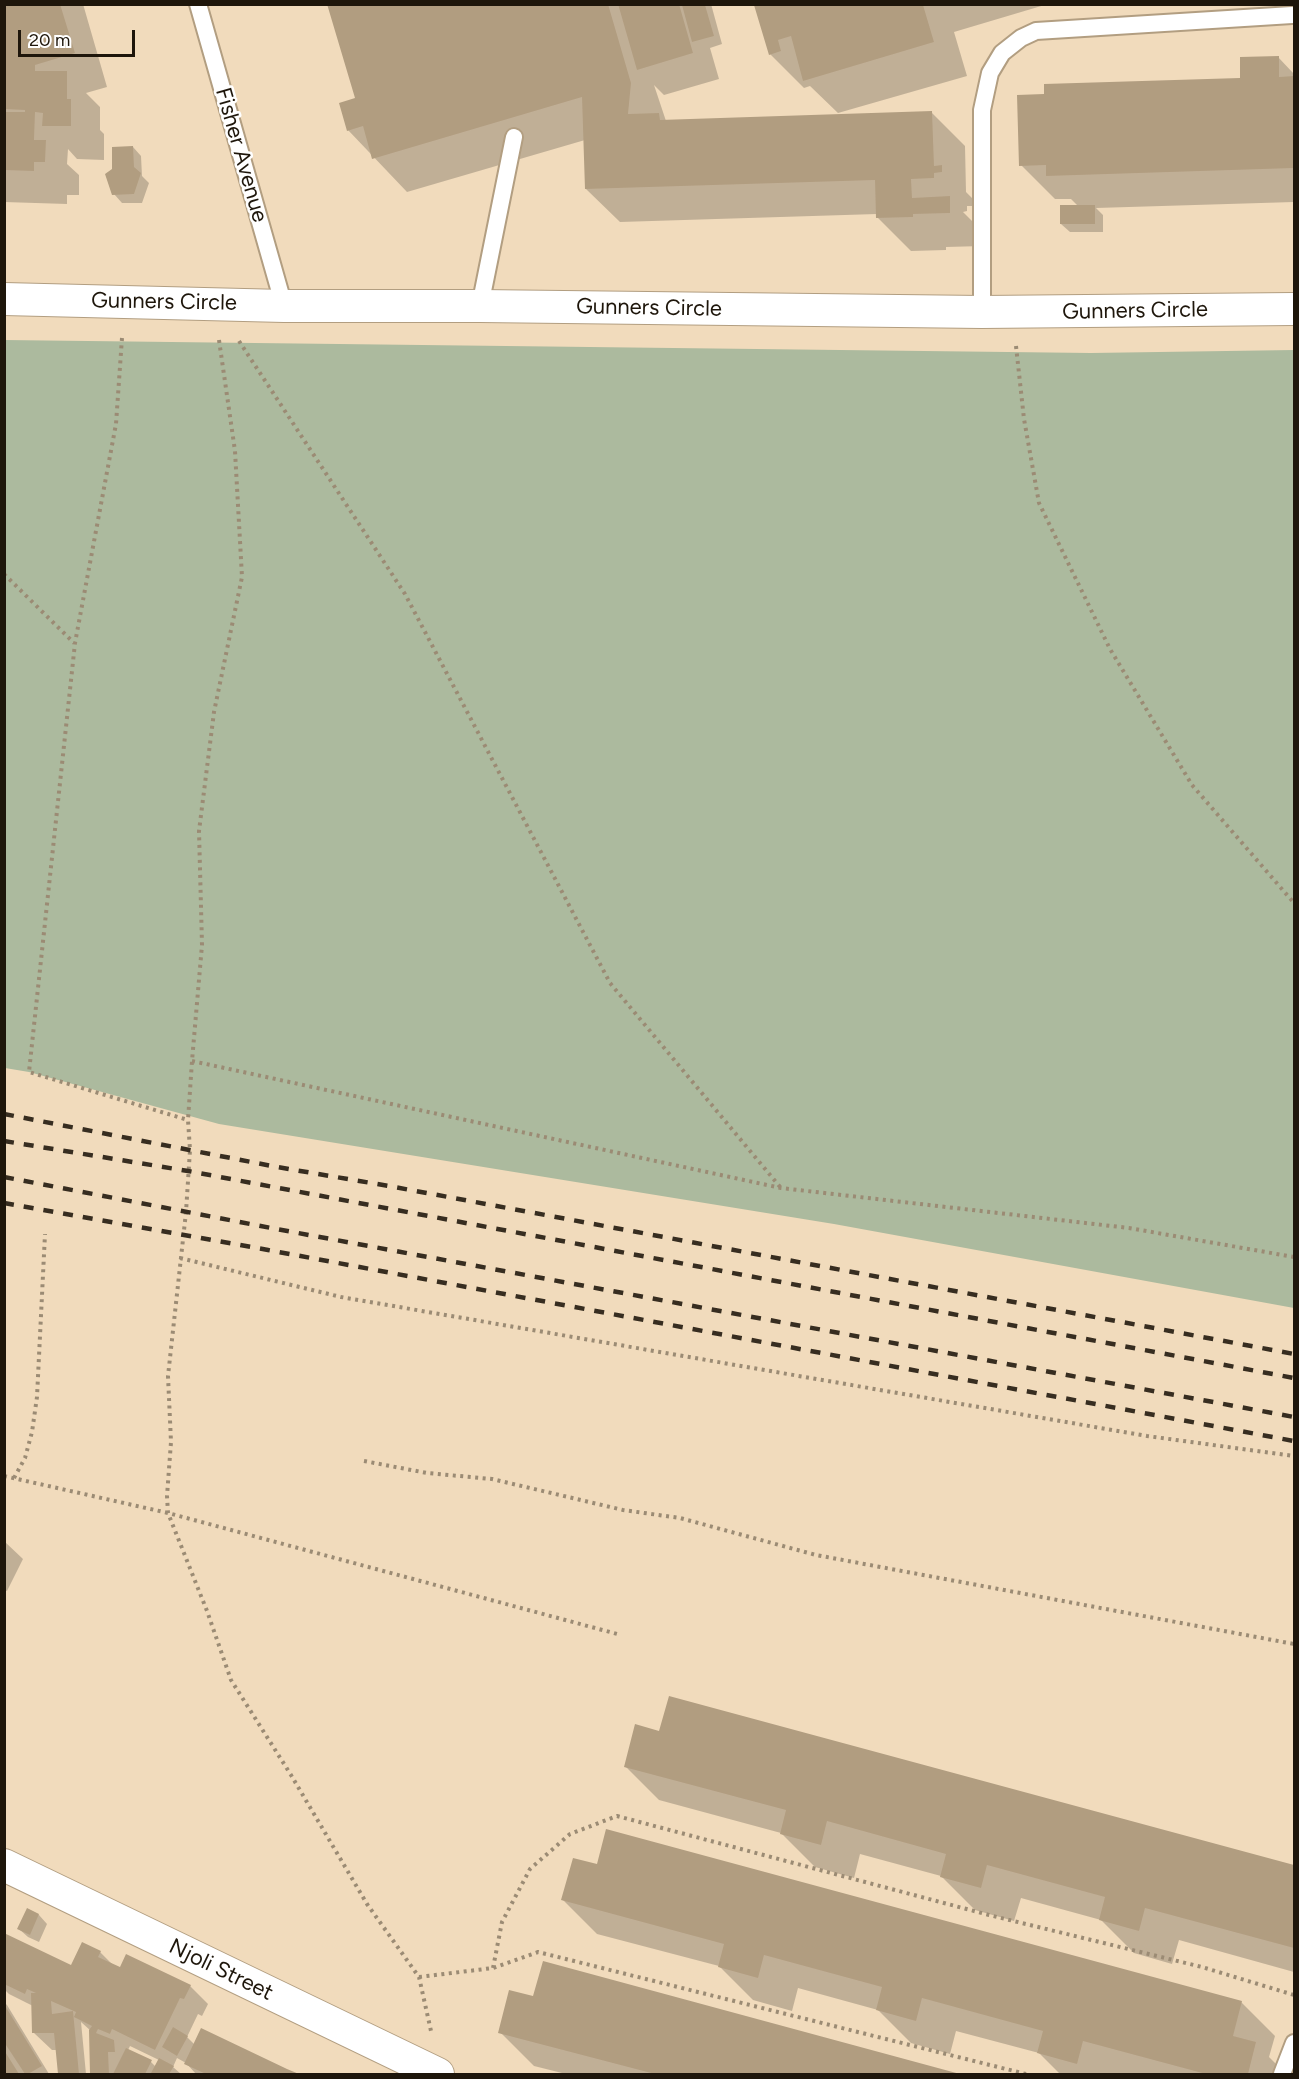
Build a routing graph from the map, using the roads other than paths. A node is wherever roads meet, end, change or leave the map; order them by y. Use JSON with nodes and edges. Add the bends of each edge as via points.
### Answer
{"nodes":[{"id":1,"x":198,"y":4,"type":"edge"},
{"id":2,"x":1240,"y":11,"type":"edge"},
{"id":3,"x":1292,"y":15,"type":"dead end"},
{"id":4,"x":514,"y":137,"type":"dead end"},
{"id":5,"x":4,"y":299,"type":"edge"},
{"id":6,"x":284,"y":306,"type":"junction"},
{"id":7,"x":480,"y":306,"type":"junction"},
{"id":8,"x":1294,"y":309,"type":"edge"},
{"id":9,"x":982,"y":312,"type":"junction"},
{"id":10,"x":4,"y":1866,"type":"edge"},
{"id":11,"x":1294,"y":2043,"type":"edge"},
{"id":12,"x":430,"y":2071,"type":"edge"},
{"id":13,"x":1282,"y":2074,"type":"edge"}],
"edges":[{"from":1,"to":6,"type":"lane","name":"Fisher Avenue"},
{"from":2,"to":3,"type":"lane"},
{"from":2,"to":9,"type":"lane","via":[[1036,31],[1002,53],[990,73],[982,110]]},
{"from":4,"to":7,"type":"lane"},
{"from":5,"to":6,"type":"street","name":"Gunners Circle"},
{"from":6,"to":7,"type":"street","name":"Gunners Circle"},
{"from":7,"to":9,"type":"street","name":"Gunners Circle"},
{"from":8,"to":9,"type":"street","name":"Gunners Circle"},
{"from":10,"to":12,"type":"street","name":"Njoli Street"},
{"from":11,"to":13,"type":"lane"}]}
